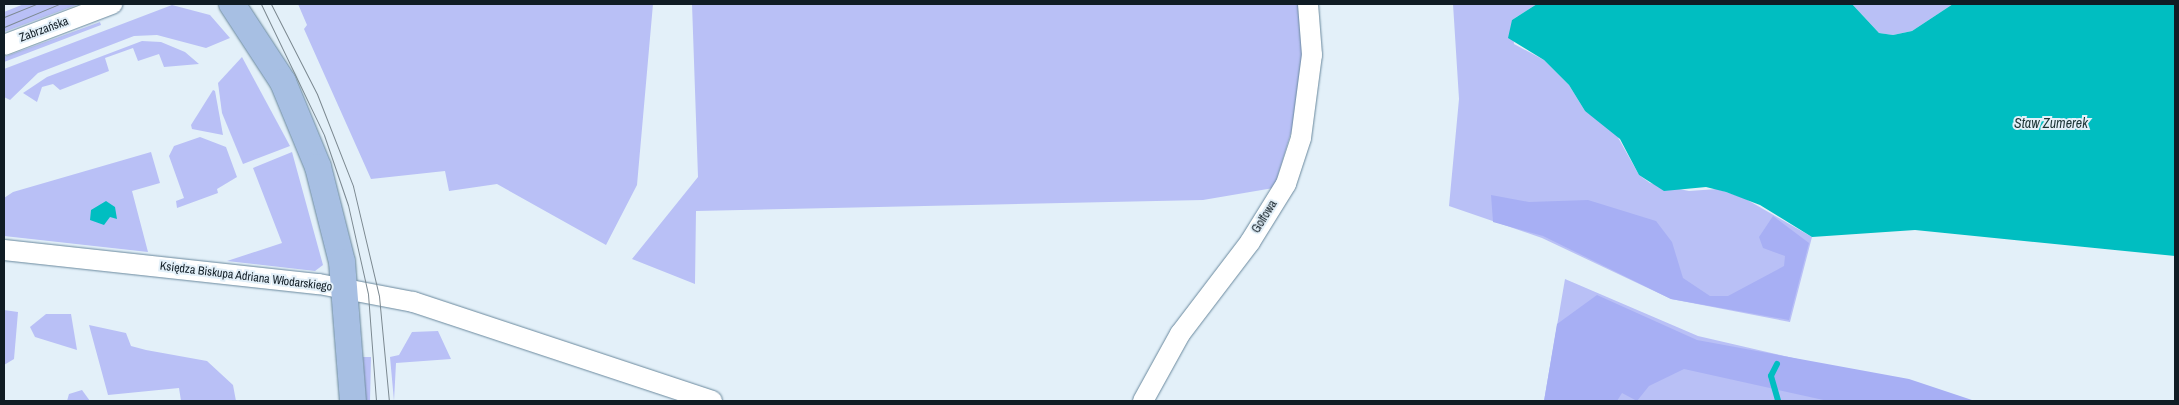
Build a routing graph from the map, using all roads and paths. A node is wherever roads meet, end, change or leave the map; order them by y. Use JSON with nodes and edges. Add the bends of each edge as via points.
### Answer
{"nodes":[{"id":1,"x":112,"y":4,"type":"edge"},
{"id":2,"x":232,"y":4,"type":"edge"},
{"id":3,"x":1308,"y":4,"type":"edge"},
{"id":4,"x":4,"y":44,"type":"edge"},
{"id":5,"x":4,"y":250,"type":"edge"},
{"id":6,"x":346,"y":290,"type":"junction"},
{"id":7,"x":353,"y":401,"type":"edge"},
{"id":8,"x":712,"y":401,"type":"edge"},
{"id":9,"x":1143,"y":401,"type":"edge"}],
"edges":[{"from":1,"to":4,"type":"street","name":"Zabrzańska"},
{"from":2,"to":6,"type":"main road","via":[[275,68],[302,126],[331,211]]},
{"from":3,"to":9,"type":"street","name":"Golfowa","via":[[1312,55],[1301,138],[1286,184],[1250,242],[1180,334]]},
{"from":5,"to":6,"type":"street","name":"Księdza Biskupa Adriana Włodarskiego"},
{"from":6,"to":7,"type":"main road"},
{"from":6,"to":8,"type":"street","name":"Księdza Biskupa Adriana Włodarskiego","via":[[473,319]]}]}
